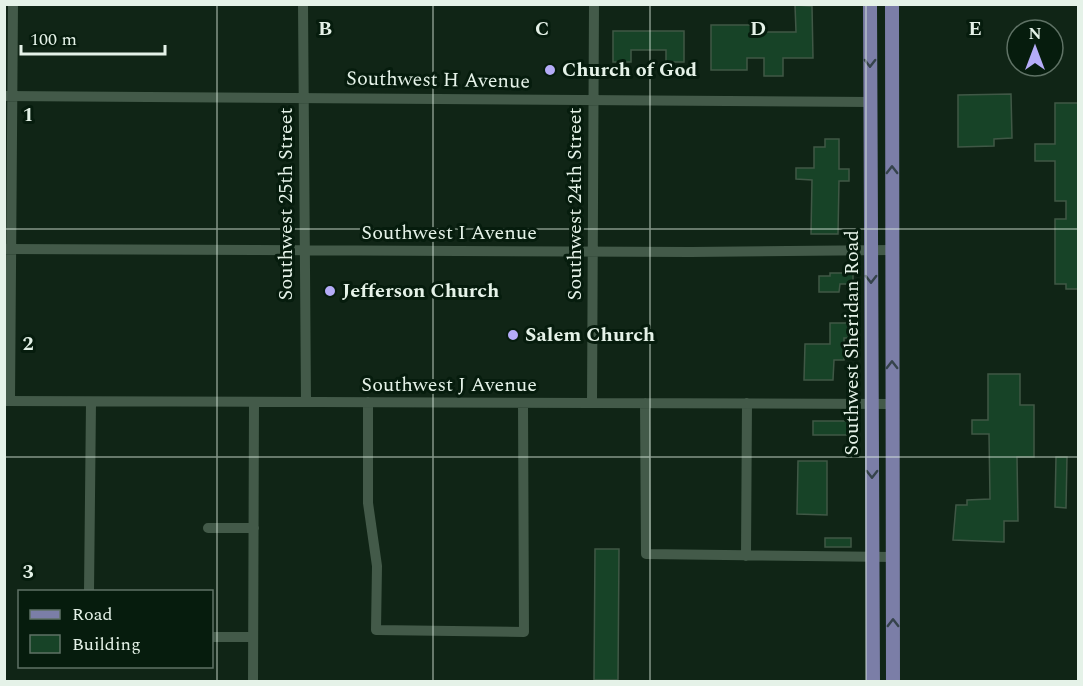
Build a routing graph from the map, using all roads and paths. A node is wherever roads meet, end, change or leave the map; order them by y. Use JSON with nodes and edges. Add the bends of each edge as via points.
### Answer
{"nodes":[{"id":1,"x":13,"y":4,"type":"edge"},
{"id":2,"x":303,"y":4,"type":"edge"},
{"id":3,"x":594,"y":4,"type":"edge"},
{"id":4,"x":870,"y":4,"type":"edge"},
{"id":5,"x":892,"y":4,"type":"edge"},
{"id":6,"x":8,"y":96,"type":"edge"},
{"id":7,"x":303,"y":96,"type":"junction"},
{"id":8,"x":594,"y":99,"type":"junction"},
{"id":9,"x":870,"y":102,"type":"junction"},
{"id":10,"x":8,"y":249,"type":"edge"},
{"id":11,"x":304,"y":250,"type":"junction"},
{"id":12,"x":871,"y":250,"type":"junction"},
{"id":13,"x":892,"y":250,"type":"junction"},
{"id":14,"x":594,"y":252,"type":"junction"},
{"id":15,"x":7,"y":401,"type":"edge"},
{"id":16,"x":91,"y":402,"type":"junction"},
{"id":17,"x":254,"y":402,"type":"junction"},
{"id":18,"x":306,"y":402,"type":"junction"},
{"id":19,"x":368,"y":402,"type":"junction"},
{"id":20,"x":523,"y":403,"type":"junction"},
{"id":21,"x":592,"y":403,"type":"junction"},
{"id":22,"x":645,"y":403,"type":"junction"},
{"id":23,"x":747,"y":404,"type":"junction"},
{"id":24,"x":872,"y":404,"type":"junction"},
{"id":25,"x":892,"y":404,"type":"junction"},
{"id":26,"x":208,"y":528,"type":"dead end"},
{"id":27,"x":254,"y":528,"type":"junction"},
{"id":28,"x":741,"y":556,"type":"junction"},
{"id":29,"x":872,"y":557,"type":"junction"},
{"id":30,"x":893,"y":557,"type":"junction"},
{"id":31,"x":89,"y":590,"type":"edge"},
{"id":32,"x":213,"y":637,"type":"edge"},
{"id":33,"x":253,"y":637,"type":"junction"},
{"id":34,"x":253,"y":681,"type":"edge"},
{"id":35,"x":873,"y":681,"type":"edge"},
{"id":36,"x":893,"y":681,"type":"edge"}],
"edges":[{"from":1,"to":6,"type":"street"},
{"from":2,"to":7,"type":"street","name":"Southwest 25th Street"},
{"from":3,"to":8,"type":"street","name":"Southwest 24th Street"},
{"from":4,"to":9,"type":"main road","name":"Southwest Sheridan Road","one_way":true},
{"from":13,"to":5,"type":"main road","name":"Southwest Sheridan Road","one_way":true},
{"from":6,"to":7,"type":"street","name":"Southwest H Avenue"},
{"from":6,"to":10,"type":"street"},
{"from":7,"to":8,"type":"street","name":"Southwest H Avenue"},
{"from":7,"to":11,"type":"street","name":"Southwest 25th Street"},
{"from":8,"to":9,"type":"street","name":"Southwest H Avenue"},
{"from":8,"to":14,"type":"street","name":"Southwest 24th Street"},
{"from":9,"to":12,"type":"main road","name":"Southwest Sheridan Road"},
{"from":10,"to":11,"type":"street","name":"Southwest I Avenue"},
{"from":10,"to":15,"type":"street"},
{"from":11,"to":14,"type":"street","name":"Southwest I Avenue"},
{"from":11,"to":18,"type":"street","name":"Southwest 25th Street"},
{"from":12,"to":13,"type":"street","name":"Southwest I Avenue"},
{"from":12,"to":14,"type":"street","name":"Southwest I Avenue"},
{"from":12,"to":24,"type":"main road","name":"Southwest Sheridan Road","one_way":true},
{"from":25,"to":13,"type":"main road","name":"Southwest Sheridan Road","one_way":true},
{"from":14,"to":21,"type":"street","name":"Southwest 24th Street"},
{"from":15,"to":16,"type":"street","name":"Southwest J Avenue"},
{"from":16,"to":17,"type":"street","name":"Southwest J Avenue"},
{"from":16,"to":31,"type":"street"},
{"from":17,"to":18,"type":"street","name":"Southwest J Avenue"},
{"from":17,"to":27,"type":"street"},
{"from":18,"to":19,"type":"street","name":"Southwest J Avenue"},
{"from":19,"to":20,"type":"street","name":"Southwest J Avenue"},
{"from":19,"to":20,"type":"street","via":[[368,503],[376,567],[375,630],[524,633]]},
{"from":20,"to":21,"type":"street","name":"Southwest J Avenue"},
{"from":21,"to":22,"type":"street","name":"Southwest J Avenue"},
{"from":22,"to":23,"type":"street","name":"Southwest J Avenue"},
{"from":22,"to":28,"type":"street","via":[[646,554]]},
{"from":23,"to":24,"type":"street","name":"Southwest J Avenue"},
{"from":23,"to":28,"type":"street"},
{"from":24,"to":25,"type":"street","name":"Southwest J Avenue"},
{"from":24,"to":29,"type":"main road","name":"Southwest Sheridan Road","one_way":true},
{"from":25,"to":30,"type":"main road","name":"Southwest Sheridan Road"},
{"from":26,"to":27,"type":"street"},
{"from":27,"to":33,"type":"street"},
{"from":28,"to":29,"type":"street"},
{"from":29,"to":30,"type":"street"},
{"from":29,"to":35,"type":"main road","name":"Southwest Sheridan Road"},
{"from":36,"to":30,"type":"main road","name":"Southwest Sheridan Road","one_way":true},
{"from":32,"to":33,"type":"street"},
{"from":33,"to":34,"type":"street"}]}
